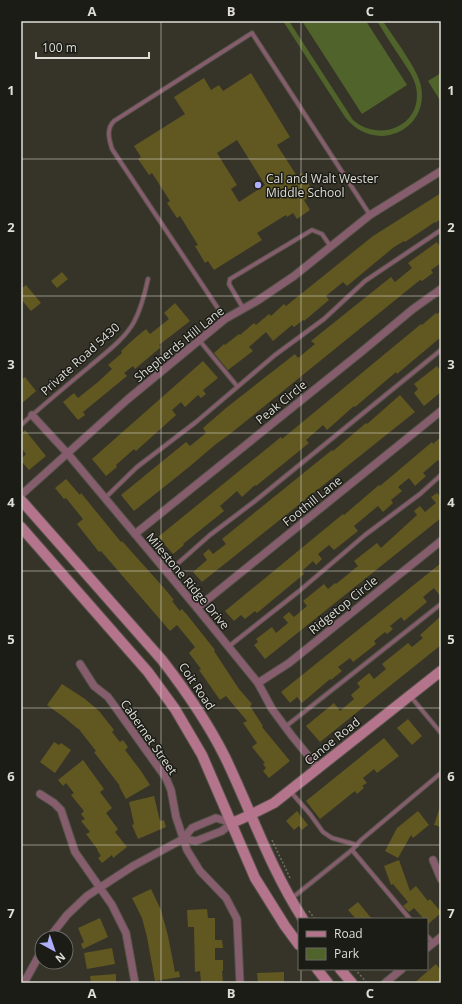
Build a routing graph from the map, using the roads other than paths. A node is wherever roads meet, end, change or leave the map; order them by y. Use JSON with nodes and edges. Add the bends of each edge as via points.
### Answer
{"nodes":[{"id":1,"x":441,"y":171,"type":"edge"},
{"id":2,"x":370,"y":215,"type":"junction"},
{"id":3,"x":441,"y":230,"type":"edge"},
{"id":4,"x":331,"y":247,"type":"junction"},
{"id":5,"x":148,"y":279,"type":"dead end"},
{"id":6,"x":441,"y":290,"type":"edge"},
{"id":7,"x":243,"y":308,"type":"junction"},
{"id":8,"x":224,"y":319,"type":"junction"},
{"id":9,"x":199,"y":340,"type":"junction"},
{"id":10,"x":441,"y":350,"type":"edge"},
{"id":11,"x":237,"y":386,"type":"junction"},
{"id":12,"x":441,"y":410,"type":"edge"},
{"id":13,"x":32,"y":415,"type":"junction"},
{"id":14,"x":21,"y":425,"type":"edge"},
{"id":15,"x":68,"y":454,"type":"junction"},
{"id":16,"x":441,"y":475,"type":"edge"},
{"id":17,"x":21,"y":495,"type":"edge"},
{"id":18,"x":105,"y":498,"type":"junction"},
{"id":19,"x":21,"y":500,"type":"edge"},
{"id":20,"x":21,"y":527,"type":"edge"},
{"id":21,"x":135,"y":534,"type":"junction"},
{"id":22,"x":441,"y":541,"type":"edge"},
{"id":23,"x":167,"y":573,"type":"junction"},
{"id":24,"x":441,"y":604,"type":"edge"},
{"id":25,"x":197,"y":608,"type":"junction"},
{"id":26,"x":228,"y":647,"type":"junction"},
{"id":27,"x":80,"y":664,"type":"dead end"},
{"id":28,"x":441,"y":670,"type":"edge"},
{"id":29,"x":258,"y":684,"type":"junction"},
{"id":30,"x":409,"y":696,"type":"junction"},
{"id":31,"x":285,"y":727,"type":"junction"},
{"id":32,"x":441,"y":733,"type":"edge"},
{"id":33,"x":319,"y":769,"type":"junction"},
{"id":34,"x":441,"y":773,"type":"edge"},
{"id":35,"x":290,"y":791,"type":"junction"},
{"id":36,"x":40,"y":794,"type":"dead end"},
{"id":37,"x":250,"y":815,"type":"junction"},
{"id":38,"x":232,"y":822,"type":"junction"},
{"id":39,"x":183,"y":839,"type":"junction"},
{"id":40,"x":357,"y":845,"type":"junction"},
{"id":41,"x":352,"y":850,"type":"junction"},
{"id":42,"x":433,"y":860,"type":"dead end"},
{"id":43,"x":441,"y":879,"type":"edge"},
{"id":44,"x":99,"y":887,"type":"junction"},
{"id":45,"x":294,"y":896,"type":"junction"},
{"id":46,"x":303,"y":918,"type":"edge"},
{"id":47,"x":409,"y":918,"type":"edge"},
{"id":48,"x":55,"y":930,"type":"edge"},
{"id":49,"x":428,"y":937,"type":"edge"},
{"id":50,"x":441,"y":937,"type":"edge"},
{"id":51,"x":434,"y":943,"type":"junction"},
{"id":52,"x":298,"y":944,"type":"edge"},
{"id":53,"x":428,"y":947,"type":"edge"},
{"id":54,"x":34,"y":965,"type":"edge"},
{"id":55,"x":318,"y":970,"type":"edge"},
{"id":56,"x":341,"y":970,"type":"edge"},
{"id":57,"x":401,"y":970,"type":"edge"},
{"id":58,"x":24,"y":983,"type":"edge"},
{"id":59,"x":135,"y":983,"type":"edge"},
{"id":60,"x":240,"y":983,"type":"edge"},
{"id":61,"x":328,"y":983,"type":"edge"},
{"id":62,"x":352,"y":983,"type":"edge"},
{"id":63,"x":385,"y":983,"type":"edge"}],
"edges":[{"from":1,"to":2,"type":"street","name":"Shepherds Hill Lane"},
{"from":2,"to":4,"type":"street","name":"Shepherds Hill Lane"},
{"from":2,"to":8,"type":"lane","via":[[252,33],[114,121],[109,134],[112,149]]},
{"from":3,"to":11,"type":"lane","via":[[365,281],[324,319]]},
{"from":4,"to":7,"type":"street","name":"Shepherds Hill Lane","via":[[294,276]]},
{"from":4,"to":7,"type":"lane","via":[[322,234],[312,230],[230,279],[229,284]]},
{"from":5,"to":13,"type":"lane","name":"Private Road 5430","via":[[139,310],[125,333]]},
{"from":6,"to":21,"type":"street","name":"Peak Circle","via":[[413,309]]},
{"from":7,"to":8,"type":"street","name":"Shepherds Hill Lane"},
{"from":8,"to":9,"type":"street","name":"Shepherds Hill Lane"},
{"from":9,"to":11,"type":"lane"},
{"from":9,"to":15,"type":"street","name":"Shepherds Hill Lane","via":[[128,399]]},
{"from":10,"to":23,"type":"lane","via":[[210,535]]},
{"from":11,"to":18,"type":"lane","via":[[196,422],[137,467]]},
{"from":12,"to":25,"type":"street","name":"Foothill Lane"},
{"from":13,"to":14,"type":"lane","name":"Private Road 5430"},
{"from":13,"to":15,"type":"street","name":"Milestone Ridge Drive"},
{"from":15,"to":17,"type":"street","name":"Shepherds Hill Lane"},
{"from":15,"to":18,"type":"street","name":"Milestone Ridge Drive"},
{"from":16,"to":26,"type":"lane"},
{"from":18,"to":21,"type":"street","name":"Milestone Ridge Drive"},
{"from":19,"to":37,"type":"main road","name":"Coit Road","via":[[182,685],[216,740]]},
{"from":20,"to":38,"type":"main road","via":[[148,672],[175,709],[202,755]]},
{"from":21,"to":23,"type":"street","name":"Milestone Ridge Drive"},
{"from":22,"to":29,"type":"street","name":"Ridgetop Circle","via":[[289,663]]},
{"from":23,"to":25,"type":"street","name":"Milestone Ridge Drive"},
{"from":24,"to":31,"type":"lane"},
{"from":25,"to":26,"type":"street","name":"Milestone Ridge Drive"},
{"from":26,"to":29,"type":"street","name":"Milestone Ridge Drive"},
{"from":27,"to":39,"type":"street","name":"Cabernet Street","via":[[94,686],[108,697],[166,778]]},
{"from":28,"to":30,"type":"main road","name":"Canoe Road"},
{"from":29,"to":31,"type":"street","name":"Milestone Ridge Drive"},
{"from":30,"to":32,"type":"lane"},
{"from":30,"to":33,"type":"main road","name":"Canoe Road"},
{"from":31,"to":33,"type":"street","name":"Milestone Ridge Drive"},
{"from":33,"to":35,"type":"main road","name":"Canoe Road"},
{"from":34,"to":40,"type":"lane"},
{"from":35,"to":37,"type":"main road","name":"Canoe Road","via":[[274,803]]},
{"from":35,"to":40,"type":"lane","via":[[323,832],[332,838]]},
{"from":36,"to":44,"type":"street","via":[[61,810],[75,852]]},
{"from":37,"to":38,"type":"main road","name":"Canoe Road"},
{"from":37,"to":45,"type":"main road","name":"Coit Road","via":[[266,853]]},
{"from":38,"to":39,"type":"street","name":"Canoe Road","via":[[222,831],[196,841]]},
{"from":38,"to":39,"type":"street","name":"Canoe Road","via":[[216,818],[192,828]]},
{"from":38,"to":52,"type":"main road","via":[[255,878]]},
{"from":39,"to":44,"type":"street","name":"Canoe Road"},
{"from":39,"to":60,"type":"street","name":"Cabernet Street","via":[[200,870],[226,898],[237,919]]},
{"from":40,"to":41,"type":"lane"},
{"from":41,"to":45,"type":"lane"},
{"from":41,"to":47,"type":"lane"},
{"from":42,"to":43,"type":"street"},
{"from":44,"to":48,"type":"street","name":"Canoe Road","via":[[75,907]]},
{"from":44,"to":59,"type":"street","via":[[112,905],[126,933]]},
{"from":45,"to":46,"type":"main road","name":"Coit Road"},
{"from":49,"to":51,"type":"lane"},
{"from":50,"to":51,"type":"street"},
{"from":51,"to":53,"type":"street"},
{"from":54,"to":58,"type":"street"},
{"from":55,"to":61,"type":"main road"},
{"from":56,"to":62,"type":"main road"},
{"from":57,"to":63,"type":"street"}]}
